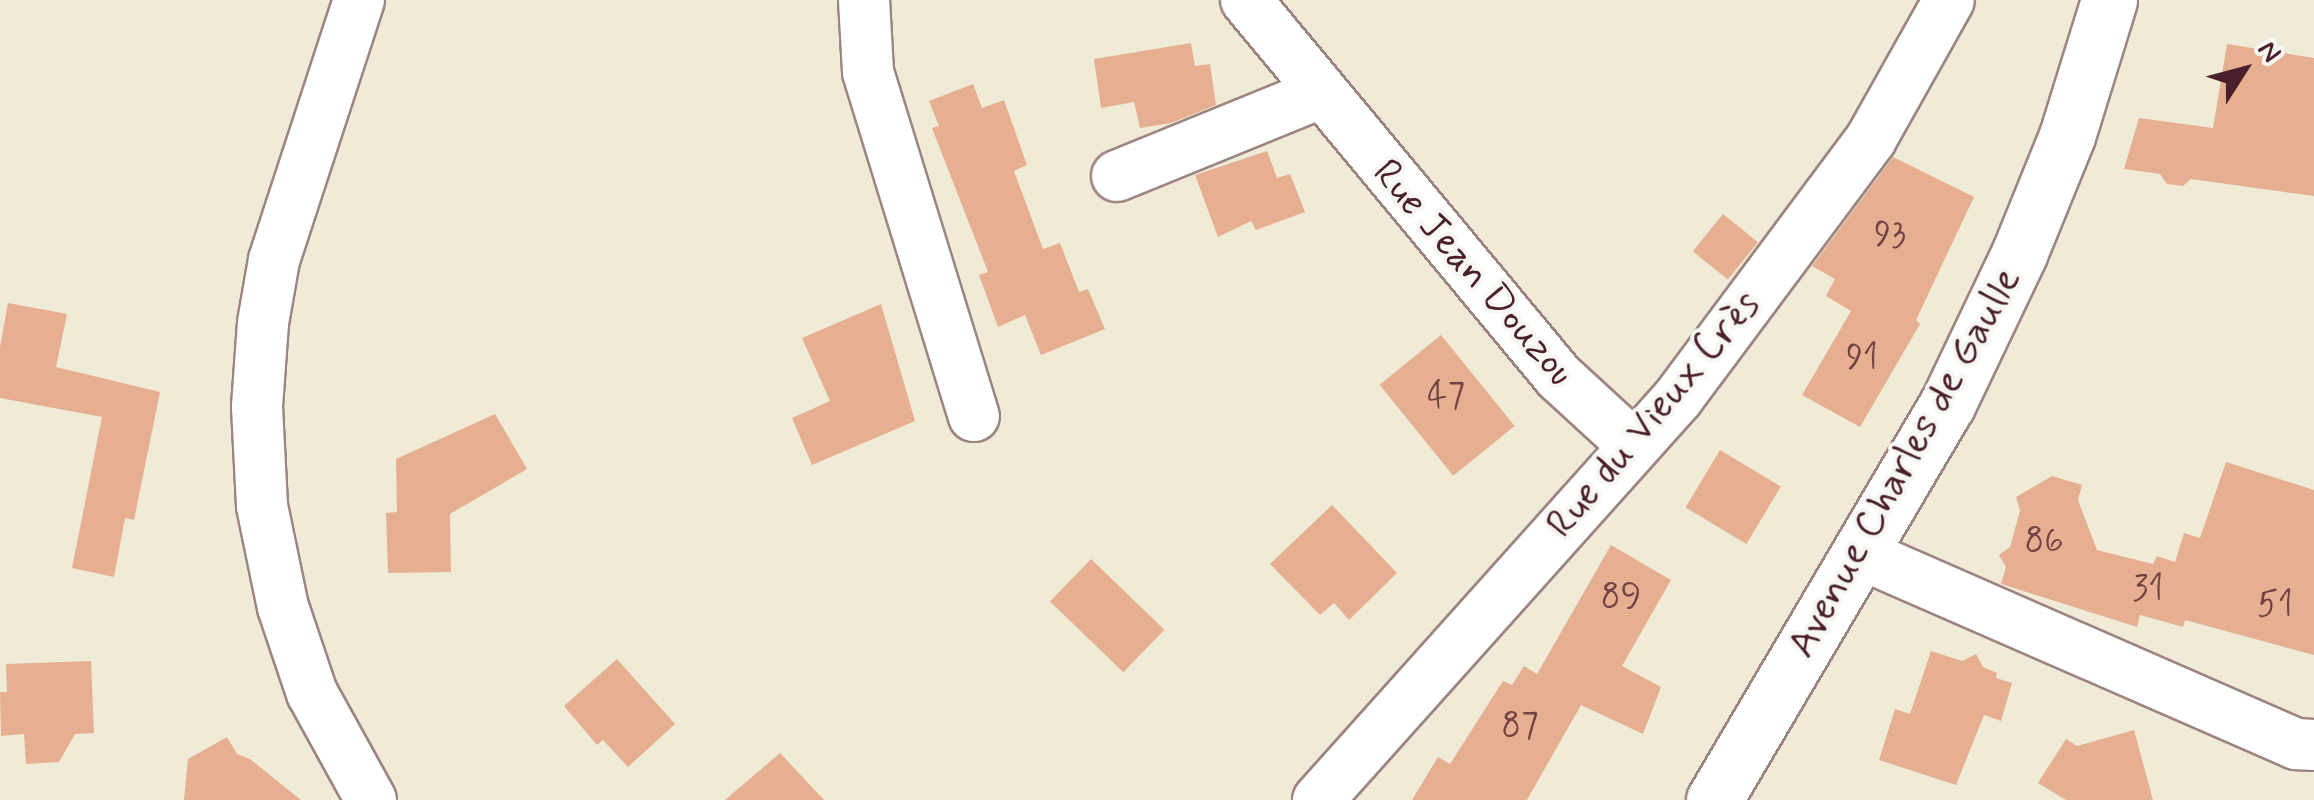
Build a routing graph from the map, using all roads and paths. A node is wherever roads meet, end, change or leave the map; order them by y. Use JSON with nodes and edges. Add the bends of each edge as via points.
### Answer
{"nodes":[{"id":1,"x":359,"y":0,"type":"edge"},
{"id":2,"x":864,"y":0,"type":"edge"},
{"id":3,"x":1246,"y":0,"type":"edge"},
{"id":4,"x":1949,"y":0,"type":"edge"},
{"id":5,"x":2108,"y":0,"type":"edge"},
{"id":6,"x":1320,"y":93,"type":"junction"},
{"id":7,"x":1117,"y":176,"type":"dead end"},
{"id":8,"x":974,"y":416,"type":"dead end"},
{"id":9,"x":1634,"y":446,"type":"junction"},
{"id":10,"x":1861,"y":554,"type":"junction"},
{"id":11,"x":2314,"y":745,"type":"edge"},
{"id":12,"x":372,"y":800,"type":"edge"},
{"id":13,"x":1318,"y":800,"type":"edge"},
{"id":14,"x":1714,"y":800,"type":"edge"}],
"edges":[{"from":1,"to":12,"type":"street","via":[[274,260],[257,408],[262,506],[284,607],[312,693]]},
{"from":2,"to":8,"type":"street","via":[[868,72]]},
{"from":3,"to":6,"type":"street","name":"Rue Jean Douzou"},
{"from":4,"to":9,"type":"street","name":"Rue du Vieux Crès","via":[[1871,139],[1678,398]]},
{"from":5,"to":10,"type":"main road","name":"Avenue Charles de Gaulle","via":[[2067,136],[2019,254],[1947,405]]},
{"from":6,"to":7,"type":"street"},
{"from":6,"to":9,"type":"street","name":"Rue Jean Douzou","via":[[1558,376]]},
{"from":9,"to":13,"type":"street","name":"Rue du Vieux Crès"},
{"from":10,"to":11,"type":"street","via":[[2296,744]]},
{"from":10,"to":14,"type":"main road","name":"Avenue Charles de Gaulle"}]}
